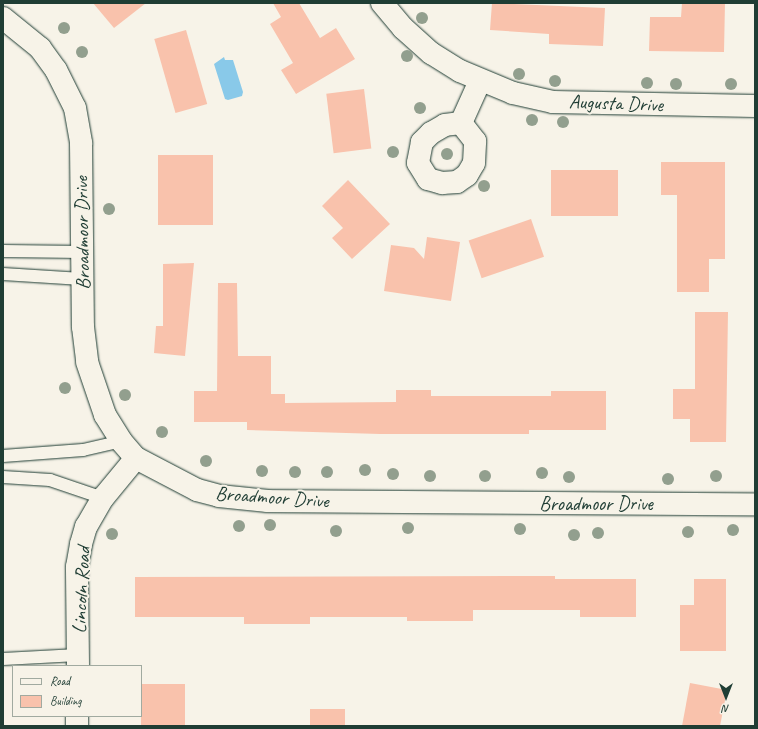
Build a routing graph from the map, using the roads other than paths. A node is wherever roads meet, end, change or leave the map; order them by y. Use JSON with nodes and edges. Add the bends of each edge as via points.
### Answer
{"nodes":[{"id":1,"x":382,"y":3,"type":"edge"},
{"id":2,"x":3,"y":18,"type":"edge"},
{"id":3,"x":480,"y":82,"type":"junction"},
{"id":4,"x":755,"y":106,"type":"edge"},
{"id":5,"x":461,"y":123,"type":"dead end"},
{"id":6,"x":3,"y":251,"type":"edge"},
{"id":7,"x":82,"y":252,"type":"junction"},
{"id":8,"x":3,"y":274,"type":"edge"},
{"id":9,"x":82,"y":280,"type":"junction"},
{"id":10,"x":121,"y":441,"type":"junction"},
{"id":11,"x":3,"y":456,"type":"edge"},
{"id":12,"x":136,"y":458,"type":"junction"},
{"id":13,"x":3,"y":478,"type":"edge"},
{"id":14,"x":103,"y":498,"type":"junction"},
{"id":15,"x":755,"y":504,"type":"edge"},
{"id":16,"x":3,"y":659,"type":"edge"},
{"id":17,"x":78,"y":661,"type":"edge"}],
"edges":[{"from":1,"to":3,"type":"street","name":"Augusta Drive","via":[[403,28],[431,53]]},
{"from":2,"to":7,"type":"street","name":"Broadmoor Drive","via":[[40,48],[56,70],[75,108],[81,143]]},
{"from":3,"to":4,"type":"street","name":"Augusta Drive","via":[[553,102]]},
{"from":3,"to":5,"type":"street"},
{"from":6,"to":7,"type":"lane"},
{"from":7,"to":9,"type":"street","name":"Broadmoor Drive"},
{"from":8,"to":9,"type":"lane"},
{"from":9,"to":10,"type":"street","name":"Broadmoor Drive","via":[[87,362],[93,386]]},
{"from":10,"to":11,"type":"lane","via":[[83,450]]},
{"from":10,"to":12,"type":"street","name":"Broadmoor Drive"},
{"from":12,"to":14,"type":"street","name":"Lincoln Road"},
{"from":12,"to":15,"type":"street","name":"Broadmoor Drive","via":[[197,490],[219,496],[268,501]]},
{"from":13,"to":14,"type":"lane","via":[[50,480]]},
{"from":14,"to":17,"type":"street","name":"Lincoln Road","via":[[86,527],[80,552]]},
{"from":16,"to":17,"type":"lane"}]}
